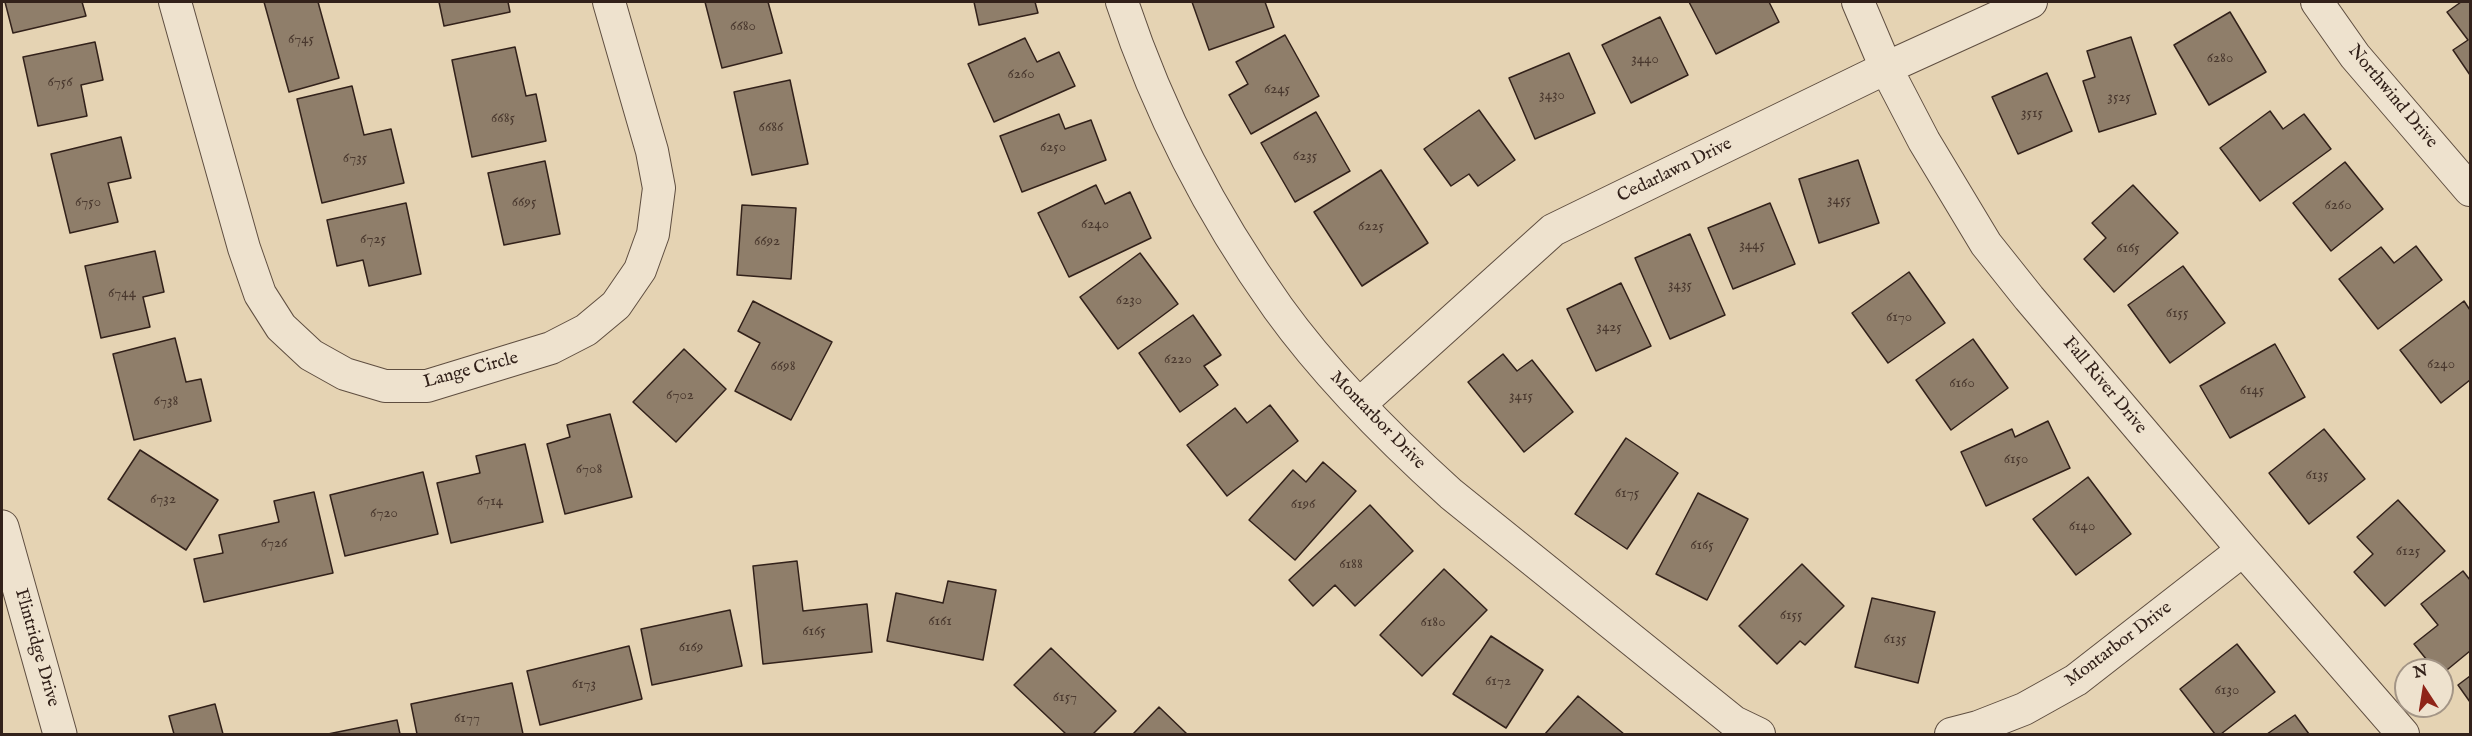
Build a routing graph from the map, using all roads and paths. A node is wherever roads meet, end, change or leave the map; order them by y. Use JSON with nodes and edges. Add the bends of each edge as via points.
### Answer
{"nodes":[{"id":1,"x":175,"y":2,"type":"edge"},
{"id":2,"x":609,"y":2,"type":"edge"},
{"id":3,"x":1122,"y":2,"type":"edge"},
{"id":4,"x":1858,"y":2,"type":"edge"},
{"id":5,"x":2031,"y":2,"type":"edge"},
{"id":6,"x":2318,"y":2,"type":"edge"},
{"id":7,"x":1886,"y":68,"type":"junction"},
{"id":8,"x":2470,"y":190,"type":"edge"},
{"id":9,"x":1360,"y":404,"type":"junction"},
{"id":10,"x":2,"y":527,"type":"edge"},
{"id":11,"x":2243,"y":550,"type":"junction"},
{"id":12,"x":60,"y":735,"type":"edge"},
{"id":13,"x":1759,"y":735,"type":"edge"},
{"id":14,"x":1951,"y":735,"type":"edge"},
{"id":15,"x":2403,"y":735,"type":"edge"}],
"edges":[{"from":1,"to":2,"type":"street","name":"Lange Circle","via":[[260,294],[281,327],[311,355],[345,374],[385,386],[427,386],[551,348],[586,330],[616,305],[640,270],[653,234],[659,188]]},
{"from":3,"to":9,"type":"street","name":"Montarbor Drive","via":[[1139,54],[1214,210],[1278,308]]},
{"from":4,"to":7,"type":"street","name":"Fall River Drive"},
{"from":5,"to":7,"type":"street","name":"Cedarlawn Drive"},
{"from":6,"to":8,"type":"street","name":"Northwind Drive","via":[[2355,56]]},
{"from":7,"to":9,"type":"street","name":"Cedarlawn Drive","via":[[1553,230]]},
{"from":7,"to":11,"type":"street","name":"Fall River Drive","via":[[1924,141],[1986,244]]},
{"from":9,"to":13,"type":"street","name":"Montarbor Drive","via":[[1451,494],[1734,722]]},
{"from":10,"to":12,"type":"street","name":"Flintridge Drive"},
{"from":11,"to":14,"type":"street","name":"Montarbor Drive","via":[[2076,680],[2024,708]]},
{"from":11,"to":15,"type":"street","name":"Fall River Drive"}]}
